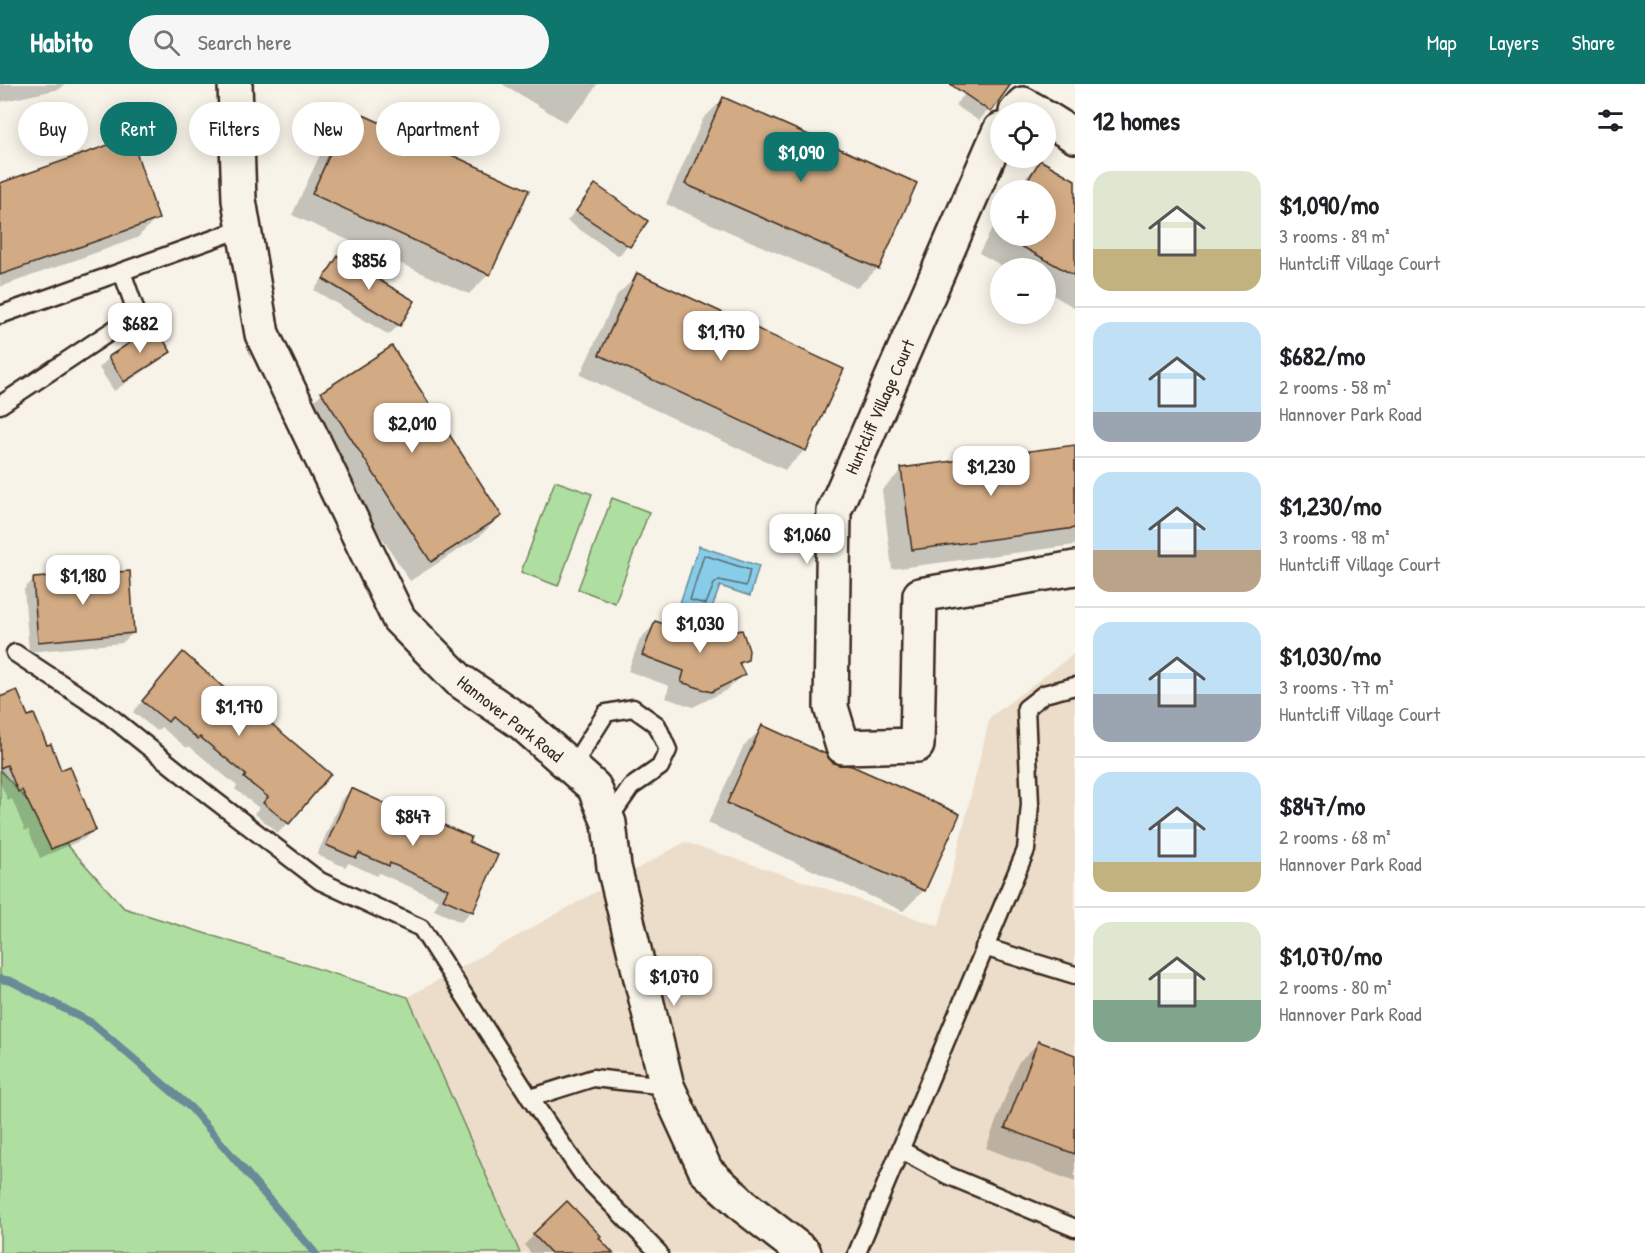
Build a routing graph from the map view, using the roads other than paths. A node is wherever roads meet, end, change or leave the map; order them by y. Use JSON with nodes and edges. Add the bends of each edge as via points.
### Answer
{"nodes":[{"id":1,"x":235,"y":84,"type":"edge"},
{"id":2,"x":1056,"y":124,"type":"edge"},
{"id":3,"x":1075,"y":136,"type":"edge"},
{"id":4,"x":990,"y":153,"type":"edge"},
{"id":5,"x":241,"y":214,"type":"junction"},
{"id":6,"x":122,"y":272,"type":"junction"},
{"id":7,"x":0,"y":315,"type":"edge"},
{"id":8,"x":0,"y":405,"type":"edge"},
{"id":9,"x":1075,"y":568,"type":"edge"},
{"id":10,"x":15,"y":653,"type":"dead end"},
{"id":11,"x":1075,"y":686,"type":"edge"},
{"id":12,"x":572,"y":767,"type":"junction"},
{"id":13,"x":608,"y":820,"type":"junction"},
{"id":14,"x":984,"y":946,"type":"junction"},
{"id":15,"x":1075,"y":975,"type":"edge"},
{"id":16,"x":667,"y":1086,"type":"junction"},
{"id":17,"x":530,"y":1098,"type":"junction"},
{"id":18,"x":901,"y":1150,"type":"junction"},
{"id":19,"x":1075,"y":1228,"type":"edge"},
{"id":20,"x":659,"y":1253,"type":"edge"},
{"id":21,"x":804,"y":1253,"type":"edge"},
{"id":22,"x":857,"y":1253,"type":"edge"}],
"edges":[{"from":1,"to":5,"type":"street","name":"Hannover Park Road"},
{"from":2,"to":3,"type":"street"},
{"from":4,"to":9,"type":"street","name":"Huntcliff Village Court","via":[[834,511],[831,707],[843,747],[917,745],[920,595]]},
{"from":5,"to":6,"type":"lane"},
{"from":5,"to":12,"type":"street","name":"Hannover Park Road","via":[[262,334],[399,620],[459,680],[522,723]]},
{"from":6,"to":7,"type":"lane"},
{"from":6,"to":8,"type":"lane","via":[[137,314]]},
{"from":10,"to":17,"type":"lane","via":[[106,713],[320,881],[421,928]]},
{"from":11,"to":14,"type":"lane","via":[[1044,694],[1026,708],[1030,804],[1026,850]]},
{"from":12,"to":13,"type":"street","name":"Hannover Park Road","via":[[594,787]]},
{"from":12,"to":13,"type":"lane","via":[[606,712],[633,708],[657,725],[668,750],[660,766],[631,787]]},
{"from":13,"to":16,"type":"street","name":"Hannover Park Road","via":[[614,867]]},
{"from":14,"to":15,"type":"lane"},
{"from":14,"to":18,"type":"lane"},
{"from":16,"to":17,"type":"lane","via":[[593,1078]]},
{"from":16,"to":21,"type":"street","name":"Hannover Park Road","via":[[706,1171]]},
{"from":17,"to":20,"type":"lane","via":[[583,1175]]},
{"from":18,"to":19,"type":"lane","via":[[947,1175]]},
{"from":18,"to":22,"type":"lane"}]}
